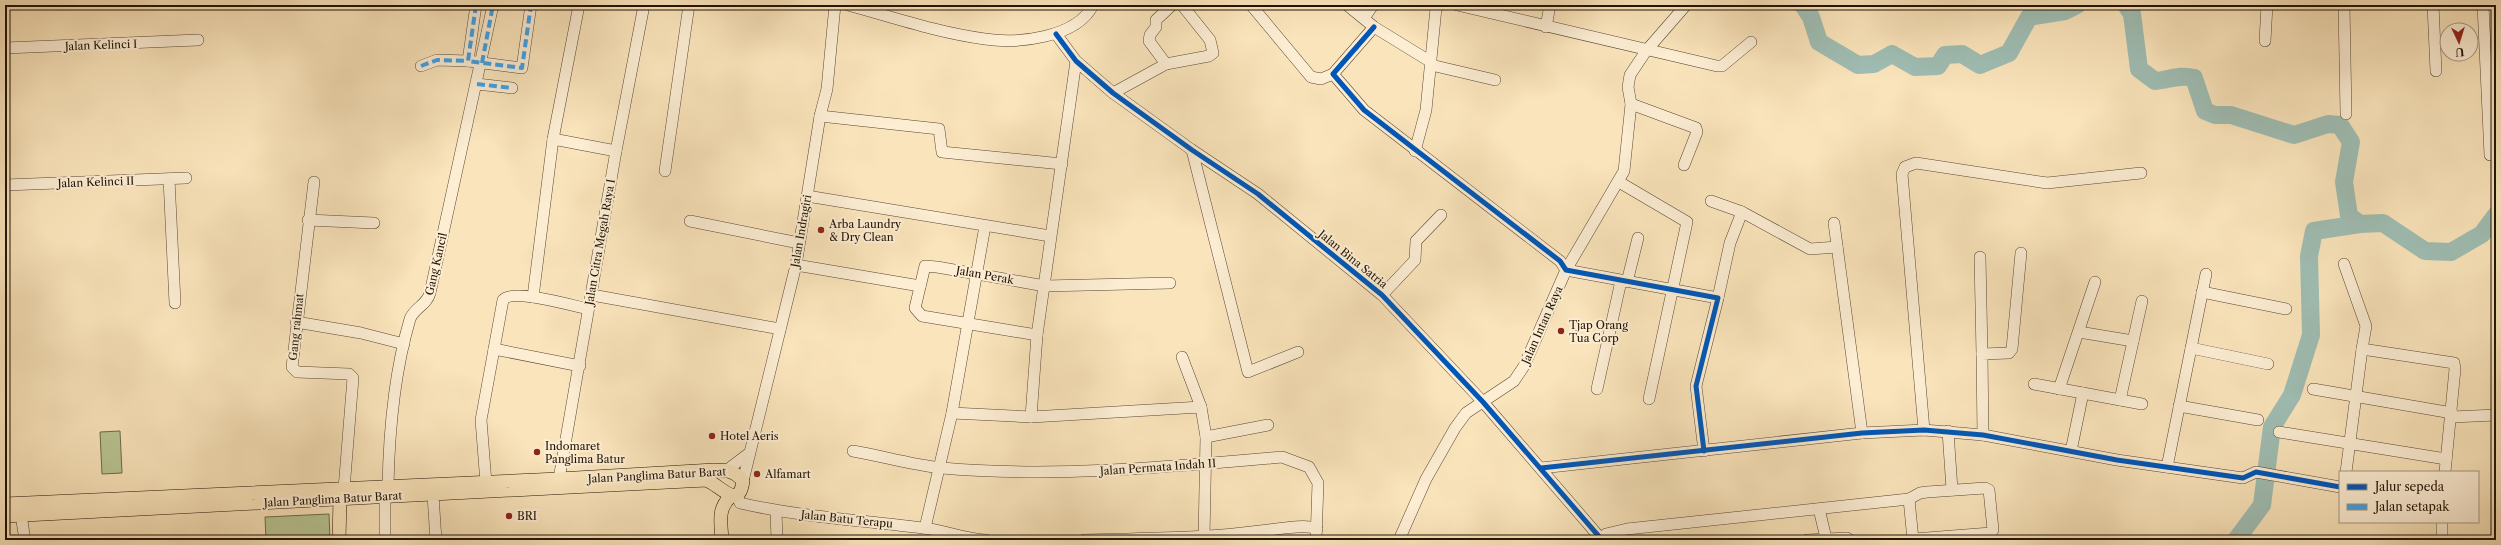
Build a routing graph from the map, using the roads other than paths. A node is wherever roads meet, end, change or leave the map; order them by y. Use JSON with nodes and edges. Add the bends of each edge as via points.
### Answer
{"nodes":[{"id":1,"x":476,"y":5,"type":"edge"},
{"id":2,"x":493,"y":5,"type":"edge"},
{"id":3,"x":531,"y":5,"type":"edge"},
{"id":4,"x":579,"y":5,"type":"edge"},
{"id":5,"x":644,"y":5,"type":"edge"},
{"id":6,"x":689,"y":5,"type":"edge"},
{"id":7,"x":835,"y":5,"type":"edge"},
{"id":8,"x":848,"y":5,"type":"edge"},
{"id":9,"x":1093,"y":5,"type":"edge"},
{"id":10,"x":1172,"y":5,"type":"edge"},
{"id":11,"x":1182,"y":5,"type":"edge"},
{"id":12,"x":1252,"y":5,"type":"edge"},
{"id":13,"x":1347,"y":5,"type":"edge"},
{"id":14,"x":1373,"y":5,"type":"edge"},
{"id":15,"x":1440,"y":5,"type":"edge"},
{"id":16,"x":1457,"y":5,"type":"edge"},
{"id":17,"x":1550,"y":5,"type":"edge"},
{"id":18,"x":2267,"y":5,"type":"edge"},
{"id":19,"x":2344,"y":5,"type":"edge"},
{"id":20,"x":2433,"y":5,"type":"edge"},
{"id":21,"x":2483,"y":5,"type":"edge"},
{"id":22,"x":1680,"y":6,"type":"edge"},
{"id":23,"x":1364,"y":18,"type":"junction"},
{"id":24,"x":1374,"y":27,"type":"junction"},
{"id":25,"x":1546,"y":27,"type":"junction"},
{"id":26,"x":1056,"y":34,"type":"junction"},
{"id":27,"x":198,"y":40,"type":"dead end"},
{"id":28,"x":2266,"y":41,"type":"dead end"},
{"id":29,"x":1751,"y":42,"type":"dead end"},
{"id":30,"x":5,"y":48,"type":"edge"},
{"id":31,"x":1646,"y":51,"type":"junction"},
{"id":32,"x":468,"y":61,"type":"junction"},
{"id":33,"x":1076,"y":61,"type":"junction"},
{"id":34,"x":482,"y":63,"type":"junction"},
{"id":35,"x":1431,"y":63,"type":"junction"},
{"id":36,"x":1166,"y":64,"type":"junction"},
{"id":37,"x":421,"y":66,"type":"dead end"},
{"id":38,"x":2436,"y":71,"type":"dead end"},
{"id":39,"x":1333,"y":74,"type":"junction"},
{"id":40,"x":1495,"y":80,"type":"dead end"},
{"id":41,"x":477,"y":84,"type":"junction"},
{"id":42,"x":512,"y":88,"type":"dead end"},
{"id":43,"x":1113,"y":93,"type":"junction"},
{"id":44,"x":1630,"y":104,"type":"junction"},
{"id":45,"x":2346,"y":114,"type":"dead end"},
{"id":46,"x":820,"y":116,"type":"junction"},
{"id":47,"x":553,"y":139,"type":"junction"},
{"id":48,"x":616,"y":150,"type":"junction"},
{"id":49,"x":1192,"y":150,"type":"junction"},
{"id":50,"x":1415,"y":151,"type":"junction"},
{"id":51,"x":2490,"y":155,"type":"dead end"},
{"id":52,"x":1062,"y":164,"type":"junction"},
{"id":53,"x":1684,"y":165,"type":"dead end"},
{"id":54,"x":665,"y":171,"type":"dead end"},
{"id":55,"x":2141,"y":173,"type":"dead end"},
{"id":56,"x":186,"y":178,"type":"dead end"},
{"id":57,"x":169,"y":179,"type":"junction"},
{"id":58,"x":314,"y":182,"type":"dead end"},
{"id":59,"x":1619,"y":182,"type":"junction"},
{"id":60,"x":5,"y":185,"type":"edge"},
{"id":61,"x":807,"y":196,"type":"junction"},
{"id":62,"x":1711,"y":201,"type":"dead end"},
{"id":63,"x":1742,"y":212,"type":"junction"},
{"id":64,"x":1441,"y":215,"type":"dead end"},
{"id":65,"x":308,"y":220,"type":"junction"},
{"id":66,"x":690,"y":222,"type":"dead end"},
{"id":67,"x":374,"y":223,"type":"dead end"},
{"id":68,"x":1834,"y":223,"type":"dead end"},
{"id":69,"x":985,"y":226,"type":"junction"},
{"id":70,"x":1050,"y":236,"type":"junction"},
{"id":71,"x":1638,"y":238,"type":"dead end"},
{"id":72,"x":799,"y":242,"type":"junction"},
{"id":73,"x":1837,"y":247,"type":"junction"},
{"id":74,"x":2021,"y":253,"type":"dead end"},
{"id":75,"x":1980,"y":257,"type":"dead end"},
{"id":76,"x":796,"y":264,"type":"junction"},
{"id":77,"x":2344,"y":264,"type":"dead end"},
{"id":78,"x":1566,"y":270,"type":"junction"},
{"id":79,"x":978,"y":274,"type":"junction"},
{"id":80,"x":2206,"y":274,"type":"dead end"},
{"id":81,"x":1624,"y":282,"type":"junction"},
{"id":82,"x":2095,"y":282,"type":"dead end"},
{"id":83,"x":1170,"y":283,"type":"dead end"},
{"id":84,"x":920,"y":286,"type":"junction"},
{"id":85,"x":1045,"y":286,"type":"junction"},
{"id":86,"x":1674,"y":291,"type":"junction"},
{"id":87,"x":2202,"y":292,"type":"junction"},
{"id":88,"x":592,"y":295,"type":"junction"},
{"id":89,"x":1382,"y":296,"type":"junction"},
{"id":90,"x":533,"y":297,"type":"junction"},
{"id":91,"x":1718,"y":298,"type":"junction"},
{"id":92,"x":2142,"y":301,"type":"dead end"},
{"id":93,"x":175,"y":303,"type":"dead end"},
{"id":94,"x":588,"y":309,"type":"junction"},
{"id":95,"x":2286,"y":309,"type":"dead end"},
{"id":96,"x":296,"y":322,"type":"junction"},
{"id":97,"x":968,"y":325,"type":"junction"},
{"id":98,"x":780,"y":329,"type":"junction"},
{"id":99,"x":2078,"y":332,"type":"junction"},
{"id":100,"x":1037,"y":335,"type":"junction"},
{"id":101,"x":2133,"y":341,"type":"junction"},
{"id":102,"x":404,"y":344,"type":"junction"},
{"id":103,"x":2191,"y":348,"type":"junction"},
{"id":104,"x":494,"y":349,"type":"junction"},
{"id":105,"x":2362,"y":349,"type":"junction"},
{"id":106,"x":1298,"y":352,"type":"dead end"},
{"id":107,"x":1982,"y":354,"type":"junction"},
{"id":108,"x":1182,"y":357,"type":"dead end"},
{"id":109,"x":2268,"y":364,"type":"dead end"},
{"id":110,"x":580,"y":366,"type":"junction"},
{"id":111,"x":2034,"y":384,"type":"dead end"},
{"id":112,"x":1597,"y":389,"type":"dead end"},
{"id":113,"x":2059,"y":389,"type":"junction"},
{"id":114,"x":2313,"y":389,"type":"dead end"},
{"id":115,"x":2083,"y":393,"type":"junction"},
{"id":116,"x":2357,"y":397,"type":"junction"},
{"id":117,"x":1650,"y":399,"type":"dead end"},
{"id":118,"x":2120,"y":400,"type":"junction"},
{"id":119,"x":1483,"y":402,"type":"junction"},
{"id":120,"x":2142,"y":404,"type":"dead end"},
{"id":121,"x":2179,"y":406,"type":"junction"},
{"id":122,"x":1202,"y":407,"type":"junction"},
{"id":123,"x":952,"y":414,"type":"junction"},
{"id":124,"x":2452,"y":415,"type":"junction"},
{"id":125,"x":2496,"y":415,"type":"edge"},
{"id":126,"x":1031,"y":417,"type":"junction"},
{"id":127,"x":2258,"y":420,"type":"dead end"},
{"id":128,"x":1268,"y":425,"type":"dead end"},
{"id":129,"x":1924,"y":430,"type":"junction"},
{"id":130,"x":1948,"y":431,"type":"junction"},
{"id":131,"x":2280,"y":432,"type":"dead end"},
{"id":132,"x":1862,"y":433,"type":"junction"},
{"id":133,"x":1983,"y":435,"type":"junction"},
{"id":134,"x":1206,"y":437,"type":"junction"},
{"id":135,"x":2349,"y":444,"type":"junction"},
{"id":136,"x":853,"y":451,"type":"dead end"},
{"id":137,"x":1704,"y":451,"type":"junction"},
{"id":138,"x":2071,"y":451,"type":"junction"},
{"id":139,"x":748,"y":454,"type":"junction"},
{"id":140,"x":2446,"y":459,"type":"junction"},
{"id":141,"x":1206,"y":464,"type":"junction"},
{"id":142,"x":2167,"y":467,"type":"junction"},
{"id":143,"x":941,"y":468,"type":"junction"},
{"id":144,"x":1541,"y":468,"type":"junction"},
{"id":145,"x":727,"y":470,"type":"junction"},
{"id":146,"x":2346,"y":471,"type":"edge"},
{"id":147,"x":2445,"y":471,"type":"edge"},
{"id":148,"x":559,"y":479,"type":"junction"},
{"id":149,"x":743,"y":481,"type":"junction"},
{"id":150,"x":486,"y":483,"type":"junction"},
{"id":151,"x":2339,"y":486,"type":"edge"},
{"id":152,"x":1952,"y":490,"type":"junction"},
{"id":153,"x":386,"y":492,"type":"junction"},
{"id":154,"x":342,"y":494,"type":"junction"},
{"id":155,"x":433,"y":495,"type":"junction"},
{"id":156,"x":734,"y":495,"type":"junction"},
{"id":157,"x":1909,"y":499,"type":"junction"},
{"id":158,"x":183,"y":502,"type":"junction"},
{"id":159,"x":5,"y":504,"type":"edge"},
{"id":160,"x":1819,"y":509,"type":"junction"},
{"id":161,"x":776,"y":511,"type":"junction"},
{"id":162,"x":21,"y":515,"type":"junction"},
{"id":163,"x":5,"y":516,"type":"edge"},
{"id":164,"x":2442,"y":523,"type":"edge"},
{"id":165,"x":925,"y":528,"type":"junction"},
{"id":166,"x":1317,"y":535,"type":"edge"},
{"id":167,"x":1237,"y":537,"type":"edge"},
{"id":168,"x":1204,"y":538,"type":"junction"},
{"id":169,"x":1826,"y":538,"type":"junction"},
{"id":170,"x":970,"y":539,"type":"edge"},
{"id":171,"x":1119,"y":539,"type":"edge"},
{"id":172,"x":1953,"y":539,"type":"edge"},
{"id":173,"x":24,"y":540,"type":"edge"},
{"id":174,"x":339,"y":540,"type":"edge"},
{"id":175,"x":385,"y":540,"type":"edge"},
{"id":176,"x":436,"y":540,"type":"edge"},
{"id":177,"x":722,"y":540,"type":"edge"},
{"id":178,"x":777,"y":540,"type":"edge"},
{"id":179,"x":986,"y":540,"type":"edge"},
{"id":180,"x":1084,"y":540,"type":"edge"},
{"id":181,"x":1180,"y":540,"type":"edge"},
{"id":182,"x":1399,"y":540,"type":"edge"},
{"id":183,"x":1601,"y":540,"type":"edge"},
{"id":184,"x":1807,"y":540,"type":"edge"},
{"id":185,"x":1850,"y":540,"type":"edge"},
{"id":186,"x":1913,"y":540,"type":"edge"},
{"id":187,"x":2442,"y":540,"type":"edge"}],
"edges":[{"from":1,"to":32,"type":"street"},
{"from":2,"to":34,"type":"street","name":"Gang Kancil"},
{"from":3,"to":34,"type":"street","via":[[522,68]]},
{"from":4,"to":47,"type":"street"},
{"from":5,"to":48,"type":"street","name":"Jalan Citra Megah Raya I"},
{"from":6,"to":54,"type":"street"},
{"from":7,"to":46,"type":"street","name":"Jalan Indragiri","via":[[827,89]]},
{"from":8,"to":26,"type":"street","via":[[985,39],[1011,40]]},
{"from":9,"to":26,"type":"street","via":[[1084,17]]},
{"from":10,"to":36,"type":"street","via":[[1156,20],[1156,27],[1150,34],[1149,41]]},
{"from":11,"to":36,"type":"street","via":[[1210,40],[1213,53]]},
{"from":12,"to":39,"type":"street","via":[[1311,77],[1321,79]]},
{"from":13,"to":23,"type":"street"},
{"from":14,"to":23,"type":"street"},
{"from":15,"to":35,"type":"street","via":[[1436,8]]},
{"from":16,"to":25,"type":"street"},
{"from":17,"to":25,"type":"street"},
{"from":18,"to":28,"type":"street"},
{"from":19,"to":45,"type":"street"},
{"from":20,"to":38,"type":"street"},
{"from":21,"to":51,"type":"street"},
{"from":22,"to":31,"type":"street","name":"Jalan Intan Raya"},
{"from":23,"to":24,"type":"street"},
{"from":24,"to":35,"type":"street"},
{"from":24,"to":39,"type":"street"},
{"from":25,"to":31,"type":"street"},
{"from":26,"to":33,"type":"street","name":"Jalan Bina Satria"},
{"from":27,"to":30,"type":"street","name":"Jalan Kelinci I"},
{"from":29,"to":31,"type":"street","via":[[1720,67]]},
{"from":31,"to":44,"type":"street","name":"Jalan Intan Raya","via":[[1630,75]]},
{"from":32,"to":34,"type":"street"},
{"from":32,"to":37,"type":"street","via":[[437,60]]},
{"from":33,"to":43,"type":"street","name":"Jalan Bina Satria"},
{"from":33,"to":52,"type":"street"},
{"from":34,"to":41,"type":"street","name":"Gang Kancil"},
{"from":35,"to":40,"type":"street"},
{"from":35,"to":50,"type":"street","via":[[1426,110]]},
{"from":36,"to":43,"type":"street"},
{"from":39,"to":50,"type":"street","via":[[1364,110]]},
{"from":41,"to":42,"type":"street"},
{"from":41,"to":102,"type":"street","name":"Gang Kancil","via":[[430,293],[425,304],[411,318]]},
{"from":43,"to":49,"type":"street","name":"Jalan Bina Satria"},
{"from":44,"to":53,"type":"street","via":[[1696,128],[1697,132]]},
{"from":44,"to":59,"type":"street","name":"Jalan Intan Raya","via":[[1626,162]]},
{"from":46,"to":52,"type":"street","via":[[939,129],[942,152]]},
{"from":46,"to":61,"type":"street","name":"Jalan Indragiri"},
{"from":47,"to":48,"type":"street"},
{"from":47,"to":90,"type":"street"},
{"from":48,"to":88,"type":"street","name":"Jalan Citra Megah Raya I"},
{"from":49,"to":89,"type":"street","name":"Jalan Bina Satria","via":[[1258,194]]},
{"from":49,"to":106,"type":"street","via":[[1248,372]]},
{"from":50,"to":78,"type":"street","via":[[1560,261]]},
{"from":52,"to":70,"type":"street"},
{"from":55,"to":129,"type":"street","via":[[2047,183],[1916,163],[1905,167],[1902,174]]},
{"from":56,"to":57,"type":"street","name":"Jalan Kelinci II"},
{"from":57,"to":60,"type":"street","name":"Jalan Kelinci II"},
{"from":57,"to":93,"type":"street"},
{"from":58,"to":65,"type":"street","name":"Gang rahmat"},
{"from":59,"to":78,"type":"street","name":"Jalan Intan Raya"},
{"from":59,"to":86,"type":"street","via":[[1669,213],[1687,220]]},
{"from":61,"to":69,"type":"street"},
{"from":61,"to":72,"type":"street","name":"Jalan Indragiri"},
{"from":62,"to":63,"type":"street"},
{"from":63,"to":73,"type":"street","via":[[1810,249]]},
{"from":63,"to":91,"type":"street","via":[[1730,243]]},
{"from":64,"to":89,"type":"street","via":[[1416,241],[1415,260]]},
{"from":65,"to":67,"type":"street"},
{"from":65,"to":96,"type":"street","name":"Gang rahmat"},
{"from":66,"to":72,"type":"street"},
{"from":68,"to":73,"type":"street"},
{"from":69,"to":70,"type":"street"},
{"from":69,"to":79,"type":"street"},
{"from":70,"to":85,"type":"street"},
{"from":71,"to":81,"type":"street"},
{"from":72,"to":76,"type":"street","name":"Jalan Indragiri"},
{"from":73,"to":132,"type":"street"},
{"from":74,"to":107,"type":"street","via":[[2012,349],[2009,353]]},
{"from":75,"to":107,"type":"street"},
{"from":76,"to":84,"type":"street"},
{"from":76,"to":98,"type":"street","name":"Jalan Indragiri"},
{"from":77,"to":105,"type":"street","via":[[2366,326]]},
{"from":78,"to":81,"type":"street"},
{"from":78,"to":119,"type":"street","name":"Jalan Intan Raya","via":[[1519,374]]},
{"from":79,"to":84,"type":"street","name":"Jalan Perak","via":[[925,266]]},
{"from":79,"to":85,"type":"street","name":"Jalan Perak"},
{"from":79,"to":97,"type":"street"},
{"from":80,"to":87,"type":"street"},
{"from":81,"to":86,"type":"street"},
{"from":81,"to":112,"type":"street"},
{"from":82,"to":99,"type":"street"},
{"from":83,"to":85,"type":"street","name":"Jalan Perak"},
{"from":84,"to":97,"type":"street","via":[[915,308],[922,316]]},
{"from":85,"to":100,"type":"street"},
{"from":86,"to":91,"type":"street"},
{"from":86,"to":117,"type":"street"},
{"from":87,"to":95,"type":"street"},
{"from":87,"to":103,"type":"street"},
{"from":88,"to":94,"type":"street","name":"Jalan Citra Megah Raya I"},
{"from":88,"to":98,"type":"street"},
{"from":89,"to":119,"type":"street","name":"Jalan Bina Satria"},
{"from":90,"to":94,"type":"street"},
{"from":90,"to":104,"type":"street","via":[[506,297]]},
{"from":91,"to":137,"type":"street","via":[[1696,386]]},
{"from":92,"to":101,"type":"street"},
{"from":94,"to":110,"type":"street","name":"Jalan Citra Megah Raya I"},
{"from":96,"to":102,"type":"street","via":[[361,333]]},
{"from":96,"to":154,"type":"street","name":"Gang rahmat","via":[[293,369],[297,372],[349,374],[353,378]]},
{"from":97,"to":100,"type":"street"},
{"from":97,"to":123,"type":"street"},
{"from":98,"to":139,"type":"street","name":"Jalan Indragiri"},
{"from":99,"to":101,"type":"street"},
{"from":99,"to":113,"type":"street"},
{"from":100,"to":126,"type":"street"},
{"from":101,"to":118,"type":"street"},
{"from":102,"to":153,"type":"street","name":"Gang Kancil","via":[[389,428]]},
{"from":103,"to":109,"type":"street"},
{"from":103,"to":121,"type":"street"},
{"from":104,"to":110,"type":"street"},
{"from":104,"to":150,"type":"street","via":[[481,420]]},
{"from":105,"to":116,"type":"street"},
{"from":105,"to":124,"type":"street","via":[[2454,363]]},
{"from":107,"to":133,"type":"street"},
{"from":108,"to":122,"type":"street"},
{"from":110,"to":148,"type":"street","name":"Jalan Citra Megah Raya I"},
{"from":111,"to":113,"type":"street"},
{"from":113,"to":115,"type":"street"},
{"from":114,"to":116,"type":"street"},
{"from":115,"to":118,"type":"street"},
{"from":115,"to":138,"type":"street"},
{"from":116,"to":124,"type":"street"},
{"from":116,"to":135,"type":"street"},
{"from":118,"to":120,"type":"street"},
{"from":119,"to":144,"type":"street","name":"Jalan Bina Satria"},
{"from":119,"to":182,"type":"street","name":"Jalan Intan Raya","via":[[1466,413],[1455,428],[1426,479]]},
{"from":121,"to":127,"type":"street"},
{"from":121,"to":142,"type":"street"},
{"from":122,"to":126,"type":"street"},
{"from":122,"to":134,"type":"street"},
{"from":123,"to":126,"type":"street"},
{"from":123,"to":143,"type":"street"},
{"from":124,"to":125,"type":"street"},
{"from":124,"to":140,"type":"street"},
{"from":128,"to":134,"type":"street"},
{"from":129,"to":130,"type":"street"},
{"from":129,"to":132,"type":"street"},
{"from":130,"to":133,"type":"street"},
{"from":130,"to":152,"type":"street"},
{"from":131,"to":135,"type":"street"},
{"from":132,"to":137,"type":"street"},
{"from":133,"to":138,"type":"street"},
{"from":134,"to":141,"type":"street"},
{"from":135,"to":140,"type":"street"},
{"from":135,"to":146,"type":"street"},
{"from":136,"to":143,"type":"street","name":"Jalan Permata Indah II"},
{"from":137,"to":144,"type":"street"},
{"from":138,"to":142,"type":"street"},
{"from":139,"to":145,"type":"street"},
{"from":139,"to":149,"type":"street","name":"Jalan Indragiri"},
{"from":140,"to":147,"type":"street"},
{"from":141,"to":143,"type":"street","name":"Jalan Permata Indah II","via":[[1052,472]]},
{"from":141,"to":166,"type":"street","name":"Jalan Permata Indah II","via":[[1282,457],[1308,467],[1318,483]]},
{"from":141,"to":168,"type":"street"},
{"from":142,"to":151,"type":"street","via":[[2242,478],[2256,472]]},
{"from":143,"to":165,"type":"street"},
{"from":144,"to":183,"type":"street","name":"Jalan Bina Satria"},
{"from":145,"to":148,"type":"main road","name":"Jalan Panglima Batur Barat"},
{"from":145,"to":149,"type":"main road","name":"Jalan Panglima Batur Barat","via":[[738,474]]},
{"from":148,"to":150,"type":"main road","name":"Jalan Panglima Batur Barat"},
{"from":149,"to":156,"type":"main road","via":[[741,491]]},
{"from":150,"to":153,"type":"main road","name":"Jalan Panglima Batur Barat"},
{"from":152,"to":157,"type":"street","via":[[1920,493]]},
{"from":152,"to":172,"type":"street","via":[[1989,490],[1993,530],[1988,534]]},
{"from":153,"to":154,"type":"main road","name":"Jalan Panglima Batur Barat"},
{"from":153,"to":155,"type":"main road","name":"Jalan Panglima Batur Barat"},
{"from":153,"to":175,"type":"street","name":"Gang Kancil"},
{"from":154,"to":158,"type":"main road","name":"Jalan Panglima Batur Barat"},
{"from":154,"to":174,"type":"main road"},
{"from":155,"to":156,"type":"main road","name":"Jalan Panglima Batur Barat","via":[[706,480]]},
{"from":155,"to":176,"type":"street"},
{"from":156,"to":161,"type":"street","name":"Jalan Batu Terapu","via":[[740,503]]},
{"from":156,"to":177,"type":"main road","via":[[723,504],[721,510]]},
{"from":157,"to":160,"type":"street"},
{"from":157,"to":186,"type":"street"},
{"from":158,"to":159,"type":"main road","name":"Jalan Panglima Batur Barat"},
{"from":158,"to":162,"type":"main road","name":"Jalan Panglima Batur Barat"},
{"from":160,"to":169,"type":"street"},
{"from":160,"to":183,"type":"street","via":[[1627,529],[1606,534]]},
{"from":161,"to":165,"type":"street","name":"Jalan Batu Terapu"},
{"from":161,"to":178,"type":"street"},
{"from":162,"to":163,"type":"main road","name":"Jalan Panglima Batur Barat"},
{"from":162,"to":173,"type":"street"},
{"from":164,"to":187,"type":"street"},
{"from":165,"to":170,"type":"street","name":"Jalan Batu Terapu"},
{"from":166,"to":167,"type":"street","via":[[1299,527]]},
{"from":167,"to":168,"type":"street"},
{"from":168,"to":181,"type":"street"},
{"from":169,"to":184,"type":"street"},
{"from":169,"to":185,"type":"street"},
{"from":170,"to":179,"type":"street","name":"Jalan Batu Terapu"},
{"from":171,"to":180,"type":"street"},
{"from":171,"to":181,"type":"street"},
{"from":172,"to":186,"type":"street"}]}
